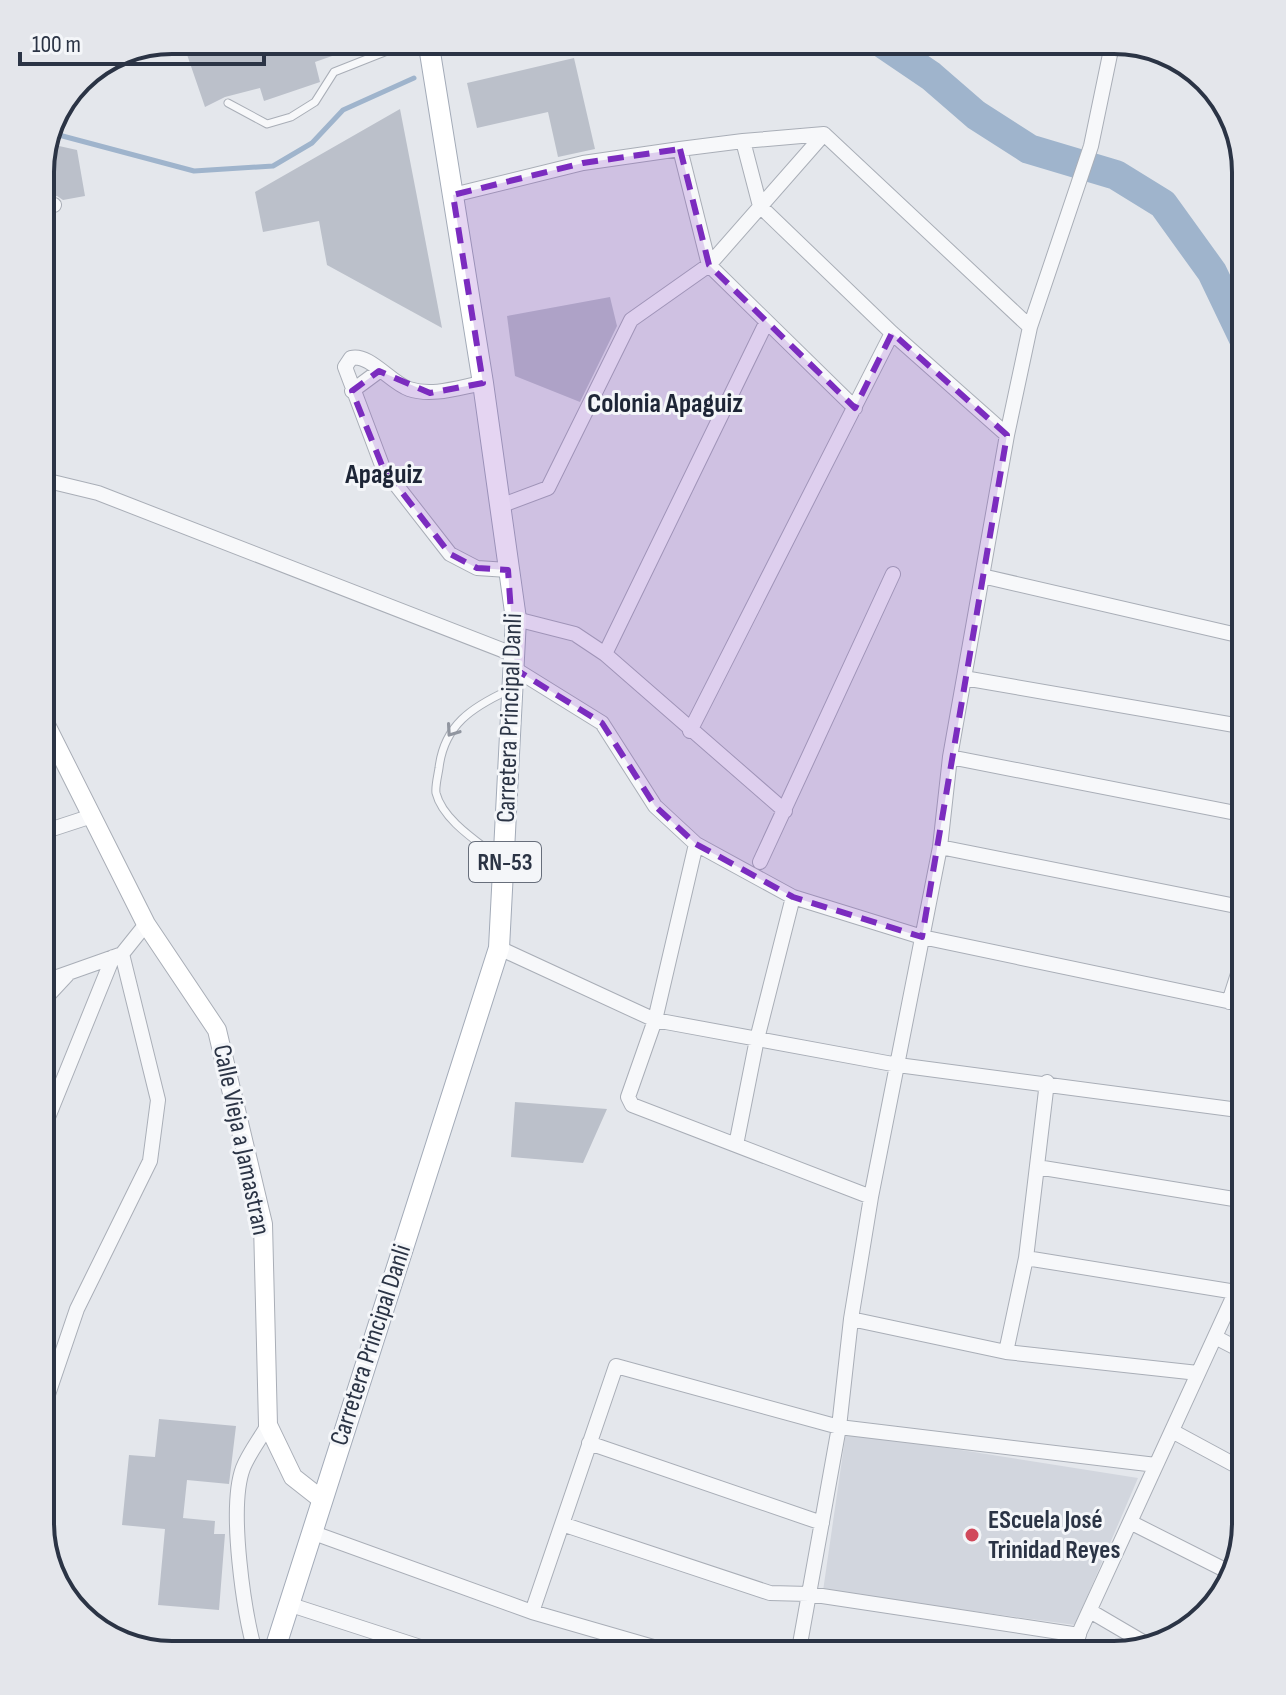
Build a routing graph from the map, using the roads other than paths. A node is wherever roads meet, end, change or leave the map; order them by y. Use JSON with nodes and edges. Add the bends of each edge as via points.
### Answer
{"nodes":[{"id":1,"x":380,"y":54,"type":"edge"},
{"id":2,"x":430,"y":54,"type":"edge"},
{"id":3,"x":1110,"y":54,"type":"edge"},
{"id":4,"x":228,"y":103,"type":"dead end"},
{"id":5,"x":824,"y":134,"type":"junction"},
{"id":6,"x":743,"y":141,"type":"junction"},
{"id":7,"x":680,"y":149,"type":"junction"},
{"id":8,"x":453,"y":195,"type":"junction"},
{"id":9,"x":760,"y":206,"type":"junction"},
{"id":10,"x":709,"y":265,"type":"junction"},
{"id":11,"x":766,"y":323,"type":"junction"},
{"id":12,"x":1030,"y":327,"type":"junction"},
{"id":13,"x":892,"y":333,"type":"junction"},
{"id":14,"x":379,"y":371,"type":"junction"},
{"id":15,"x":483,"y":383,"type":"junction"},
{"id":16,"x":352,"y":391,"type":"junction"},
{"id":17,"x":855,"y":408,"type":"junction"},
{"id":18,"x":1007,"y":435,"type":"junction"},
{"id":19,"x":54,"y":482,"type":"edge"},
{"id":20,"x":500,"y":506,"type":"junction"},
{"id":21,"x":508,"y":570,"type":"junction"},
{"id":22,"x":893,"y":574,"type":"dead end"},
{"id":23,"x":982,"y":576,"type":"junction"},
{"id":24,"x":516,"y":619,"type":"junction"},
{"id":25,"x":1232,"y":634,"type":"edge"},
{"id":26,"x":605,"y":654,"type":"junction"},
{"id":27,"x":515,"y":670,"type":"junction"},
{"id":28,"x":964,"y":678,"type":"junction"},
{"id":29,"x":1232,"y":725,"type":"edge"},
{"id":30,"x":690,"y":731,"type":"junction"},
{"id":31,"x":54,"y":741,"type":"edge"},
{"id":32,"x":950,"y":757,"type":"junction"},
{"id":33,"x":785,"y":811,"type":"junction"},
{"id":34,"x":1232,"y":812,"type":"edge"},
{"id":35,"x":92,"y":816,"type":"junction"},
{"id":36,"x":54,"y":828,"type":"edge"},
{"id":37,"x":696,"y":844,"type":"junction"},
{"id":38,"x":940,"y":847,"type":"junction"},
{"id":39,"x":760,"y":862,"type":"dead end"},
{"id":40,"x":505,"y":863,"type":"junction"},
{"id":41,"x":793,"y":897,"type":"junction"},
{"id":42,"x":1232,"y":905,"type":"edge"},
{"id":43,"x":146,"y":924,"type":"junction"},
{"id":44,"x":922,"y":937,"type":"junction"},
{"id":45,"x":499,"y":948,"type":"junction"},
{"id":46,"x":118,"y":955,"type":"junction"},
{"id":47,"x":69,"y":972,"type":"junction"},
{"id":48,"x":54,"y":978,"type":"edge"},
{"id":49,"x":54,"y":989,"type":"edge"},
{"id":50,"x":1232,"y":993,"type":"edge"},
{"id":51,"x":1229,"y":1002,"type":"junction"},
{"id":52,"x":1232,"y":1003,"type":"edge"},
{"id":53,"x":655,"y":1020,"type":"junction"},
{"id":54,"x":757,"y":1039,"type":"junction"},
{"id":55,"x":898,"y":1065,"type":"junction"},
{"id":56,"x":1047,"y":1082,"type":"junction"},
{"id":57,"x":54,"y":1104,"type":"edge"},
{"id":58,"x":1232,"y":1109,"type":"edge"},
{"id":59,"x":736,"y":1145,"type":"junction"},
{"id":60,"x":1037,"y":1167,"type":"junction"},
{"id":61,"x":871,"y":1197,"type":"junction"},
{"id":62,"x":1232,"y":1199,"type":"edge"},
{"id":63,"x":1026,"y":1258,"type":"junction"},
{"id":64,"x":1232,"y":1291,"type":"edge"},
{"id":65,"x":1232,"y":1301,"type":"edge"},
{"id":66,"x":851,"y":1319,"type":"junction"},
{"id":67,"x":1215,"y":1337,"type":"junction"},
{"id":68,"x":1232,"y":1346,"type":"edge"},
{"id":69,"x":1006,"y":1352,"type":"junction"},
{"id":70,"x":1198,"y":1373,"type":"junction"},
{"id":71,"x":54,"y":1377,"type":"edge"},
{"id":72,"x":268,"y":1425,"type":"junction"},
{"id":73,"x":839,"y":1427,"type":"junction"},
{"id":74,"x":1172,"y":1431,"type":"junction"},
{"id":75,"x":589,"y":1443,"type":"junction"},
{"id":76,"x":1232,"y":1463,"type":"edge"},
{"id":77,"x":1156,"y":1465,"type":"junction"},
{"id":78,"x":321,"y":1499,"type":"junction"},
{"id":79,"x":1130,"y":1522,"type":"junction"},
{"id":80,"x":822,"y":1523,"type":"junction"},
{"id":81,"x":562,"y":1524,"type":"junction"},
{"id":82,"x":311,"y":1532,"type":"junction"},
{"id":83,"x":1223,"y":1569,"type":"edge"},
{"id":84,"x":809,"y":1594,"type":"junction"},
{"id":85,"x":288,"y":1604,"type":"junction"},
{"id":86,"x":1090,"y":1611,"type":"junction"},
{"id":87,"x":532,"y":1612,"type":"junction"},
{"id":88,"x":1079,"y":1635,"type":"junction"},
{"id":89,"x":1137,"y":1638,"type":"edge"},
{"id":90,"x":252,"y":1641,"type":"edge"},
{"id":91,"x":277,"y":1641,"type":"edge"},
{"id":92,"x":402,"y":1641,"type":"edge"},
{"id":93,"x":632,"y":1641,"type":"edge"},
{"id":94,"x":801,"y":1641,"type":"edge"},
{"id":95,"x":1076,"y":1641,"type":"edge"}],
"edges":[{"from":1,"to":4,"type":"lane","via":[[334,72],[315,102],[291,117],[267,124]]},
{"from":2,"to":8,"type":"main road","name":"Carretera Principal Danli","number":"RN-53"},
{"from":3,"to":12,"type":"street","via":[[1091,146]]},
{"from":5,"to":6,"type":"street"},
{"from":5,"to":9,"type":"street"},
{"from":5,"to":12,"type":"street"},
{"from":6,"to":7,"type":"street"},
{"from":6,"to":9,"type":"street"},
{"from":7,"to":8,"type":"street","via":[[583,163]]},
{"from":7,"to":10,"type":"street"},
{"from":8,"to":15,"type":"main road","name":"Carretera Principal Danli","number":"RN-53"},
{"from":9,"to":10,"type":"street"},
{"from":9,"to":13,"type":"street"},
{"from":10,"to":11,"type":"street"},
{"from":10,"to":20,"type":"street","via":[[631,320],[548,488]]},
{"from":11,"to":17,"type":"street"},
{"from":11,"to":26,"type":"street"},
{"from":12,"to":18,"type":"street"},
{"from":13,"to":17,"type":"street"},
{"from":13,"to":18,"type":"street"},
{"from":14,"to":15,"type":"street","via":[[408,389],[430,393]]},
{"from":14,"to":16,"type":"street"},
{"from":14,"to":16,"type":"street","via":[[361,357],[351,358],[345,367]]},
{"from":15,"to":20,"type":"main road","name":"Carretera Principal Danli","number":"RN-53"},
{"from":16,"to":21,"type":"street","via":[[383,468],[450,554],[477,568]]},
{"from":17,"to":30,"type":"street"},
{"from":18,"to":23,"type":"street"},
{"from":19,"to":27,"type":"street","via":[[98,493]]},
{"from":20,"to":21,"type":"main road","name":"Carretera Principal Danli","number":"RN-53"},
{"from":21,"to":24,"type":"main road","name":"Carretera Principal Danli","number":"RN-53"},
{"from":22,"to":33,"type":"street"},
{"from":23,"to":25,"type":"street"},
{"from":23,"to":28,"type":"street"},
{"from":24,"to":26,"type":"street","via":[[575,634]]},
{"from":24,"to":27,"type":"main road","name":"Carretera Principal Danli","number":"RN-53"},
{"from":26,"to":30,"type":"street"},
{"from":27,"to":37,"type":"street","via":[[602,723],[655,806]]},
{"from":27,"to":40,"type":"main road","name":"Carretera Principal Danli","number":"RN-53"},
{"from":27,"to":40,"type":"lane","one_way":true,"via":[[450,731],[441,750],[436,793],[453,820]]},
{"from":28,"to":29,"type":"street"},
{"from":28,"to":32,"type":"street"},
{"from":30,"to":33,"type":"street"},
{"from":31,"to":35,"type":"street","name":"Calle Vieja a Jamastran"},
{"from":32,"to":34,"type":"street"},
{"from":32,"to":38,"type":"street"},
{"from":33,"to":39,"type":"street"},
{"from":35,"to":36,"type":"street"},
{"from":35,"to":43,"type":"street","name":"Calle Vieja a Jamastran"},
{"from":37,"to":41,"type":"street"},
{"from":37,"to":53,"type":"street"},
{"from":38,"to":42,"type":"street"},
{"from":38,"to":44,"type":"street"},
{"from":40,"to":45,"type":"main road","name":"Carretera Principal Danli","number":"RN-53"},
{"from":41,"to":44,"type":"street"},
{"from":41,"to":54,"type":"street"},
{"from":43,"to":46,"type":"street"},
{"from":43,"to":72,"type":"street","name":"Calle Vieja a Jamastran","via":[[217,1030],[263,1224]]},
{"from":44,"to":51,"type":"street"},
{"from":44,"to":55,"type":"street"},
{"from":45,"to":53,"type":"street"},
{"from":45,"to":78,"type":"main road","name":"Carretera Principal Danli","number":"RN-53"},
{"from":46,"to":47,"type":"street"},
{"from":46,"to":57,"type":"street"},
{"from":46,"to":71,"type":"street","via":[[158,1100],[150,1161],[77,1309]]},
{"from":47,"to":48,"type":"street"},
{"from":47,"to":49,"type":"street"},
{"from":50,"to":51,"type":"street"},
{"from":51,"to":52,"type":"street"},
{"from":53,"to":54,"type":"street"},
{"from":53,"to":59,"type":"street","via":[[630,1085],[632,1105]]},
{"from":54,"to":55,"type":"street"},
{"from":54,"to":59,"type":"street"},
{"from":55,"to":56,"type":"street"},
{"from":55,"to":61,"type":"street"},
{"from":56,"to":58,"type":"street"},
{"from":56,"to":60,"type":"street"},
{"from":59,"to":61,"type":"street"},
{"from":60,"to":62,"type":"street"},
{"from":60,"to":63,"type":"street"},
{"from":61,"to":66,"type":"street"},
{"from":63,"to":64,"type":"street"},
{"from":63,"to":69,"type":"street"},
{"from":65,"to":67,"type":"street"},
{"from":66,"to":69,"type":"street"},
{"from":66,"to":73,"type":"street"},
{"from":67,"to":68,"type":"street"},
{"from":67,"to":70,"type":"street"},
{"from":69,"to":70,"type":"street"},
{"from":70,"to":74,"type":"street"},
{"from":72,"to":78,"type":"street","name":"Calle Vieja a Jamastran","via":[[293,1477]]},
{"from":72,"to":90,"type":"street","via":[[242,1470],[236,1524]]},
{"from":73,"to":75,"type":"street","via":[[616,1366]]},
{"from":73,"to":77,"type":"street"},
{"from":73,"to":80,"type":"street"},
{"from":74,"to":76,"type":"street"},
{"from":74,"to":77,"type":"street"},
{"from":75,"to":80,"type":"street"},
{"from":75,"to":81,"type":"street"},
{"from":77,"to":79,"type":"street"},
{"from":78,"to":82,"type":"main road","name":"Carretera Principal Danli","number":"RN-53"},
{"from":79,"to":83,"type":"street"},
{"from":79,"to":86,"type":"street"},
{"from":80,"to":84,"type":"street"},
{"from":81,"to":84,"type":"street","via":[[770,1593]]},
{"from":81,"to":87,"type":"street"},
{"from":82,"to":85,"type":"main road","name":"Carretera Principal Danli","number":"RN-53"},
{"from":82,"to":87,"type":"street"},
{"from":84,"to":88,"type":"street"},
{"from":84,"to":94,"type":"street"},
{"from":85,"to":91,"type":"main road","name":"Carretera Principal Danli","number":"RN-53"},
{"from":85,"to":92,"type":"street"},
{"from":86,"to":88,"type":"street"},
{"from":86,"to":89,"type":"street"},
{"from":87,"to":93,"type":"street"},
{"from":88,"to":95,"type":"street"}]}
